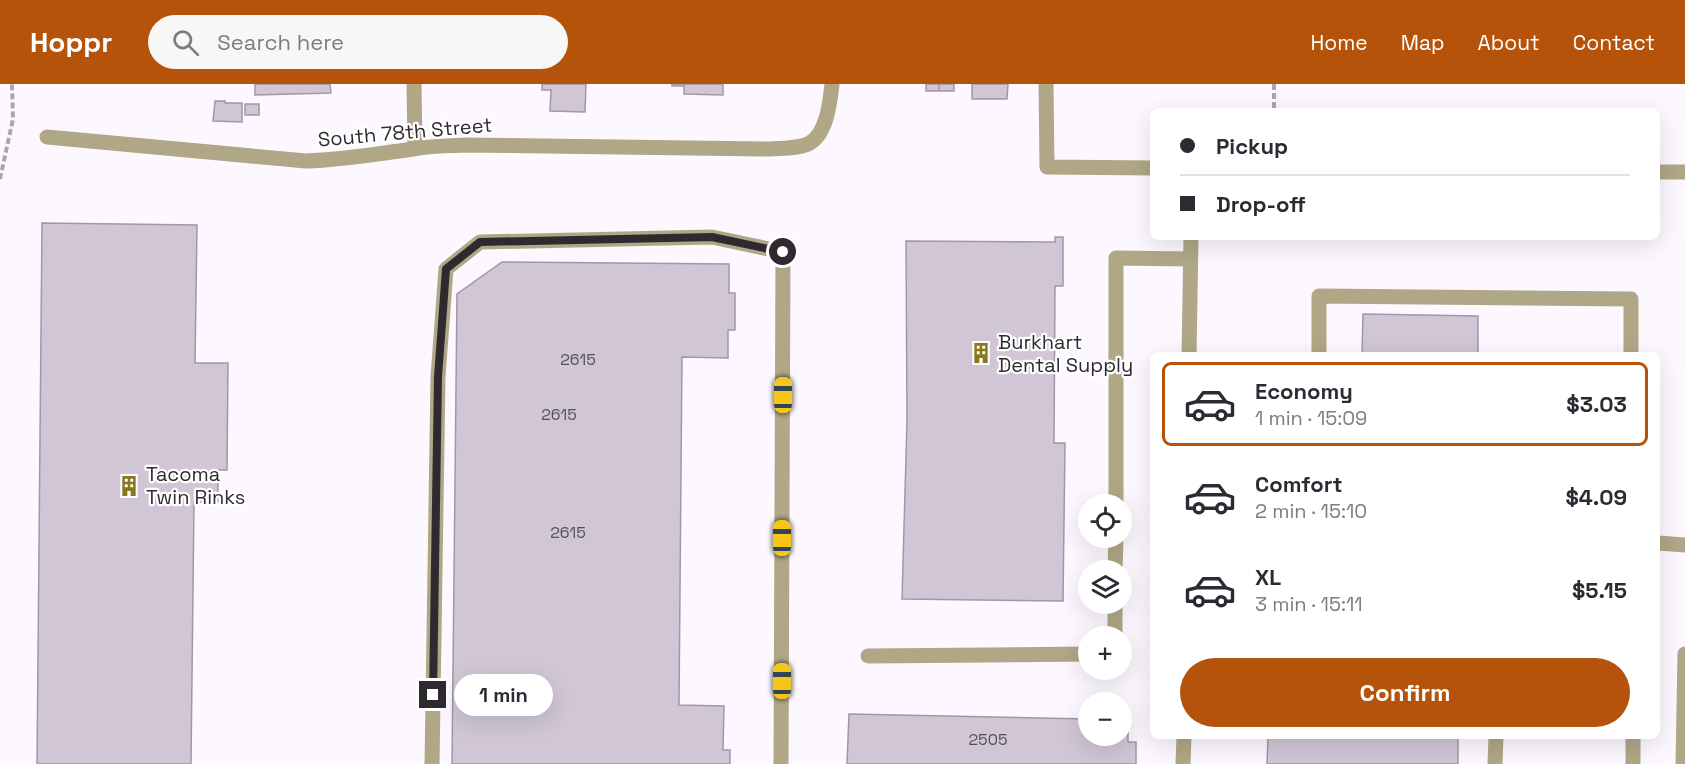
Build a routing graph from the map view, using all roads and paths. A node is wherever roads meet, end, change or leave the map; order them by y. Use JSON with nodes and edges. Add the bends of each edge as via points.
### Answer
{"nodes":[{"id":1,"x":12,"y":84,"type":"edge"},
{"id":2,"x":414,"y":84,"type":"edge"},
{"id":3,"x":832,"y":84,"type":"edge"},
{"id":4,"x":1046,"y":84,"type":"edge"},
{"id":5,"x":1274,"y":84,"type":"edge"},
{"id":6,"x":1274,"y":108,"type":"edge"},
{"id":7,"x":47,"y":137,"type":"dead end"},
{"id":8,"x":415,"y":148,"type":"junction"},
{"id":9,"x":1150,"y":168,"type":"edge"},
{"id":10,"x":1660,"y":172,"type":"edge"},
{"id":11,"x":1685,"y":172,"type":"edge"},
{"id":12,"x":0,"y":178,"type":"edge"},
{"id":13,"x":1191,"y":240,"type":"edge"},
{"id":14,"x":1190,"y":259,"type":"junction"},
{"id":15,"x":1189,"y":352,"type":"edge"},
{"id":16,"x":1319,"y":352,"type":"edge"},
{"id":17,"x":1631,"y":352,"type":"edge"},
{"id":18,"x":1116,"y":494,"type":"edge"},
{"id":19,"x":1660,"y":543,"type":"edge"},
{"id":20,"x":1685,"y":545,"type":"edge"},
{"id":21,"x":1078,"y":654,"type":"edge"},
{"id":22,"x":1685,"y":654,"type":"edge"},
{"id":23,"x":868,"y":656,"type":"dead end"},
{"id":24,"x":1684,"y":729,"type":"edge"},
{"id":25,"x":1184,"y":739,"type":"edge"},
{"id":26,"x":1496,"y":739,"type":"edge"},
{"id":27,"x":1633,"y":739,"type":"edge"},
{"id":28,"x":432,"y":763,"type":"edge"},
{"id":29,"x":781,"y":764,"type":"edge"},
{"id":30,"x":1183,"y":764,"type":"edge"},
{"id":31,"x":1496,"y":764,"type":"edge"},
{"id":32,"x":1633,"y":764,"type":"edge"},
{"id":33,"x":1683,"y":764,"type":"edge"}],
"edges":[{"from":1,"to":12,"type":"path","via":[[13,119]]},
{"from":2,"to":8,"type":"street"},
{"from":3,"to":8,"type":"street","name":"South 78th Street","via":[[818,134],[807,144],[793,148]]},
{"from":4,"to":9,"type":"street","via":[[1047,167]]},
{"from":5,"to":6,"type":"path"},
{"from":7,"to":8,"type":"street","name":"South 78th Street","via":[[306,161],[378,156]]},
{"from":10,"to":11,"type":"street"},
{"from":13,"to":14,"type":"street"},
{"from":14,"to":15,"type":"street"},
{"from":14,"to":18,"type":"street","via":[[1116,258]]},
{"from":16,"to":17,"type":"street","via":[[1319,296],[1630,299]]},
{"from":19,"to":20,"type":"street"},
{"from":21,"to":23,"type":"street"},
{"from":22,"to":24,"type":"street"},
{"from":24,"to":33,"type":"street"},
{"from":25,"to":30,"type":"street"},
{"from":26,"to":31,"type":"street"},
{"from":27,"to":32,"type":"street"},
{"from":28,"to":29,"type":"street","via":[[438,377],[446,269],[480,242],[712,237],[783,252]]}]}
